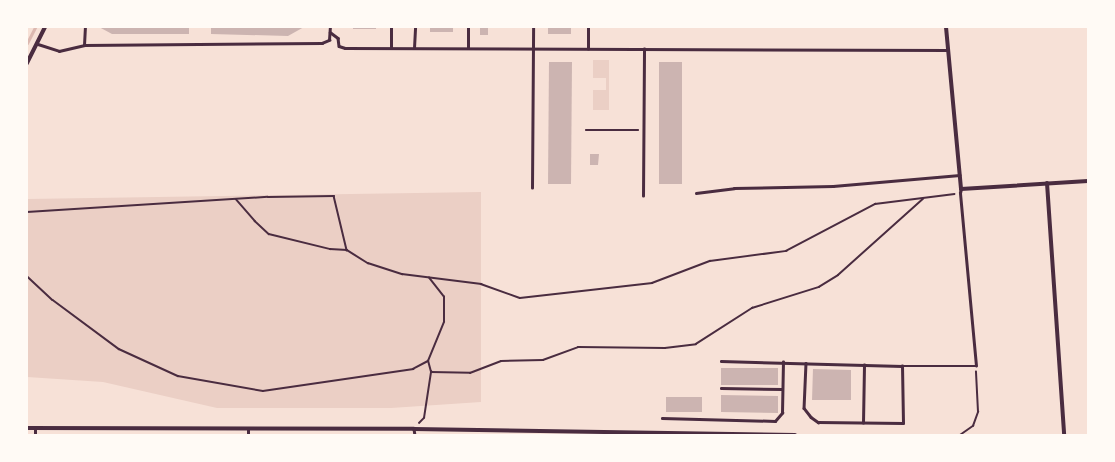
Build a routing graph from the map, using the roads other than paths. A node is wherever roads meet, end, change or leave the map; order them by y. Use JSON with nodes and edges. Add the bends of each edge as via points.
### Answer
{"nodes":[{"id":1,"x":45,"y":27,"type":"edge"},
{"id":2,"x":85,"y":27,"type":"edge"},
{"id":3,"x":330,"y":27,"type":"edge"},
{"id":4,"x":391,"y":27,"type":"edge"},
{"id":5,"x":414,"y":27,"type":"edge"},
{"id":6,"x":468,"y":27,"type":"edge"},
{"id":7,"x":533,"y":27,"type":"edge"},
{"id":8,"x":588,"y":27,"type":"edge"},
{"id":9,"x":946,"y":27,"type":"edge"},
{"id":10,"x":330,"y":32,"type":"junction"},
{"id":11,"x":38,"y":44,"type":"junction"},
{"id":12,"x":84,"y":45,"type":"junction"},
{"id":13,"x":391,"y":48,"type":"junction"},
{"id":14,"x":414,"y":48,"type":"junction"},
{"id":15,"x":468,"y":49,"type":"junction"},
{"id":16,"x":533,"y":49,"type":"junction"},
{"id":17,"x":588,"y":49,"type":"junction"},
{"id":18,"x":644,"y":49,"type":"junction"},
{"id":19,"x":948,"y":50,"type":"junction"},
{"id":20,"x":27,"y":63,"type":"edge"},
{"id":21,"x":960,"y":175,"type":"junction"},
{"id":22,"x":1088,"y":181,"type":"edge"},
{"id":23,"x":1047,"y":183,"type":"junction"},
{"id":24,"x":532,"y":188,"type":"dead end"},
{"id":25,"x":961,"y":191,"type":"junction"},
{"id":26,"x":696,"y":193,"type":"dead end"},
{"id":27,"x":643,"y":196,"type":"dead end"},
{"id":28,"x":720,"y":361,"type":"dead end"},
{"id":29,"x":783,"y":362,"type":"junction"},
{"id":30,"x":806,"y":363,"type":"junction"},
{"id":31,"x":864,"y":365,"type":"junction"},
{"id":32,"x":902,"y":366,"type":"junction"},
{"id":33,"x":721,"y":388,"type":"dead end"},
{"id":34,"x":782,"y":389,"type":"junction"},
{"id":35,"x":662,"y":418,"type":"dead end"},
{"id":36,"x":863,"y":423,"type":"junction"},
{"id":37,"x":27,"y":428,"type":"edge"},
{"id":38,"x":35,"y":428,"type":"junction"},
{"id":39,"x":248,"y":428,"type":"junction"},
{"id":40,"x":414,"y":428,"type":"junction"},
{"id":41,"x":597,"y":434,"type":"edge"},
{"id":42,"x":35,"y":435,"type":"edge"},
{"id":43,"x":248,"y":435,"type":"edge"},
{"id":44,"x":415,"y":435,"type":"edge"},
{"id":45,"x":795,"y":435,"type":"edge"},
{"id":46,"x":1064,"y":435,"type":"edge"}],
"edges":[{"from":1,"to":11,"type":"street"},
{"from":2,"to":12,"type":"lane"},
{"from":3,"to":10,"type":"lane"},
{"from":4,"to":13,"type":"lane"},
{"from":5,"to":14,"type":"lane"},
{"from":6,"to":15,"type":"lane"},
{"from":7,"to":16,"type":"lane"},
{"from":8,"to":17,"type":"lane"},
{"from":9,"to":19,"type":"street"},
{"from":10,"to":12,"type":"lane","via":[[329,40],[322,43]]},
{"from":10,"to":13,"type":"lane","via":[[338,38],[342,48]]},
{"from":11,"to":12,"type":"lane","via":[[59,51]]},
{"from":11,"to":20,"type":"street"},
{"from":13,"to":14,"type":"lane"},
{"from":14,"to":15,"type":"lane"},
{"from":15,"to":16,"type":"lane"},
{"from":16,"to":17,"type":"lane"},
{"from":16,"to":24,"type":"lane"},
{"from":17,"to":18,"type":"lane"},
{"from":18,"to":19,"type":"lane"},
{"from":18,"to":27,"type":"lane"},
{"from":19,"to":21,"type":"street"},
{"from":21,"to":25,"type":"street"},
{"from":21,"to":26,"type":"lane","via":[[833,186],[734,188]]},
{"from":22,"to":23,"type":"street"},
{"from":23,"to":25,"type":"street"},
{"from":23,"to":46,"type":"street"},
{"from":25,"to":32,"type":"lane","via":[[976,366]]},
{"from":28,"to":29,"type":"lane"},
{"from":29,"to":30,"type":"lane"},
{"from":29,"to":34,"type":"lane"},
{"from":30,"to":31,"type":"lane"},
{"from":30,"to":36,"type":"lane","via":[[804,408],[811,417],[818,422]]},
{"from":31,"to":32,"type":"lane"},
{"from":31,"to":36,"type":"lane"},
{"from":32,"to":36,"type":"lane","via":[[903,423]]},
{"from":33,"to":34,"type":"lane"},
{"from":34,"to":35,"type":"lane","via":[[782,413],[775,421]]},
{"from":37,"to":38,"type":"street"},
{"from":38,"to":39,"type":"street"},
{"from":38,"to":42,"type":"lane"},
{"from":39,"to":40,"type":"street"},
{"from":39,"to":43,"type":"lane"},
{"from":40,"to":41,"type":"street"},
{"from":40,"to":44,"type":"lane"},
{"from":41,"to":45,"type":"street"}]}
